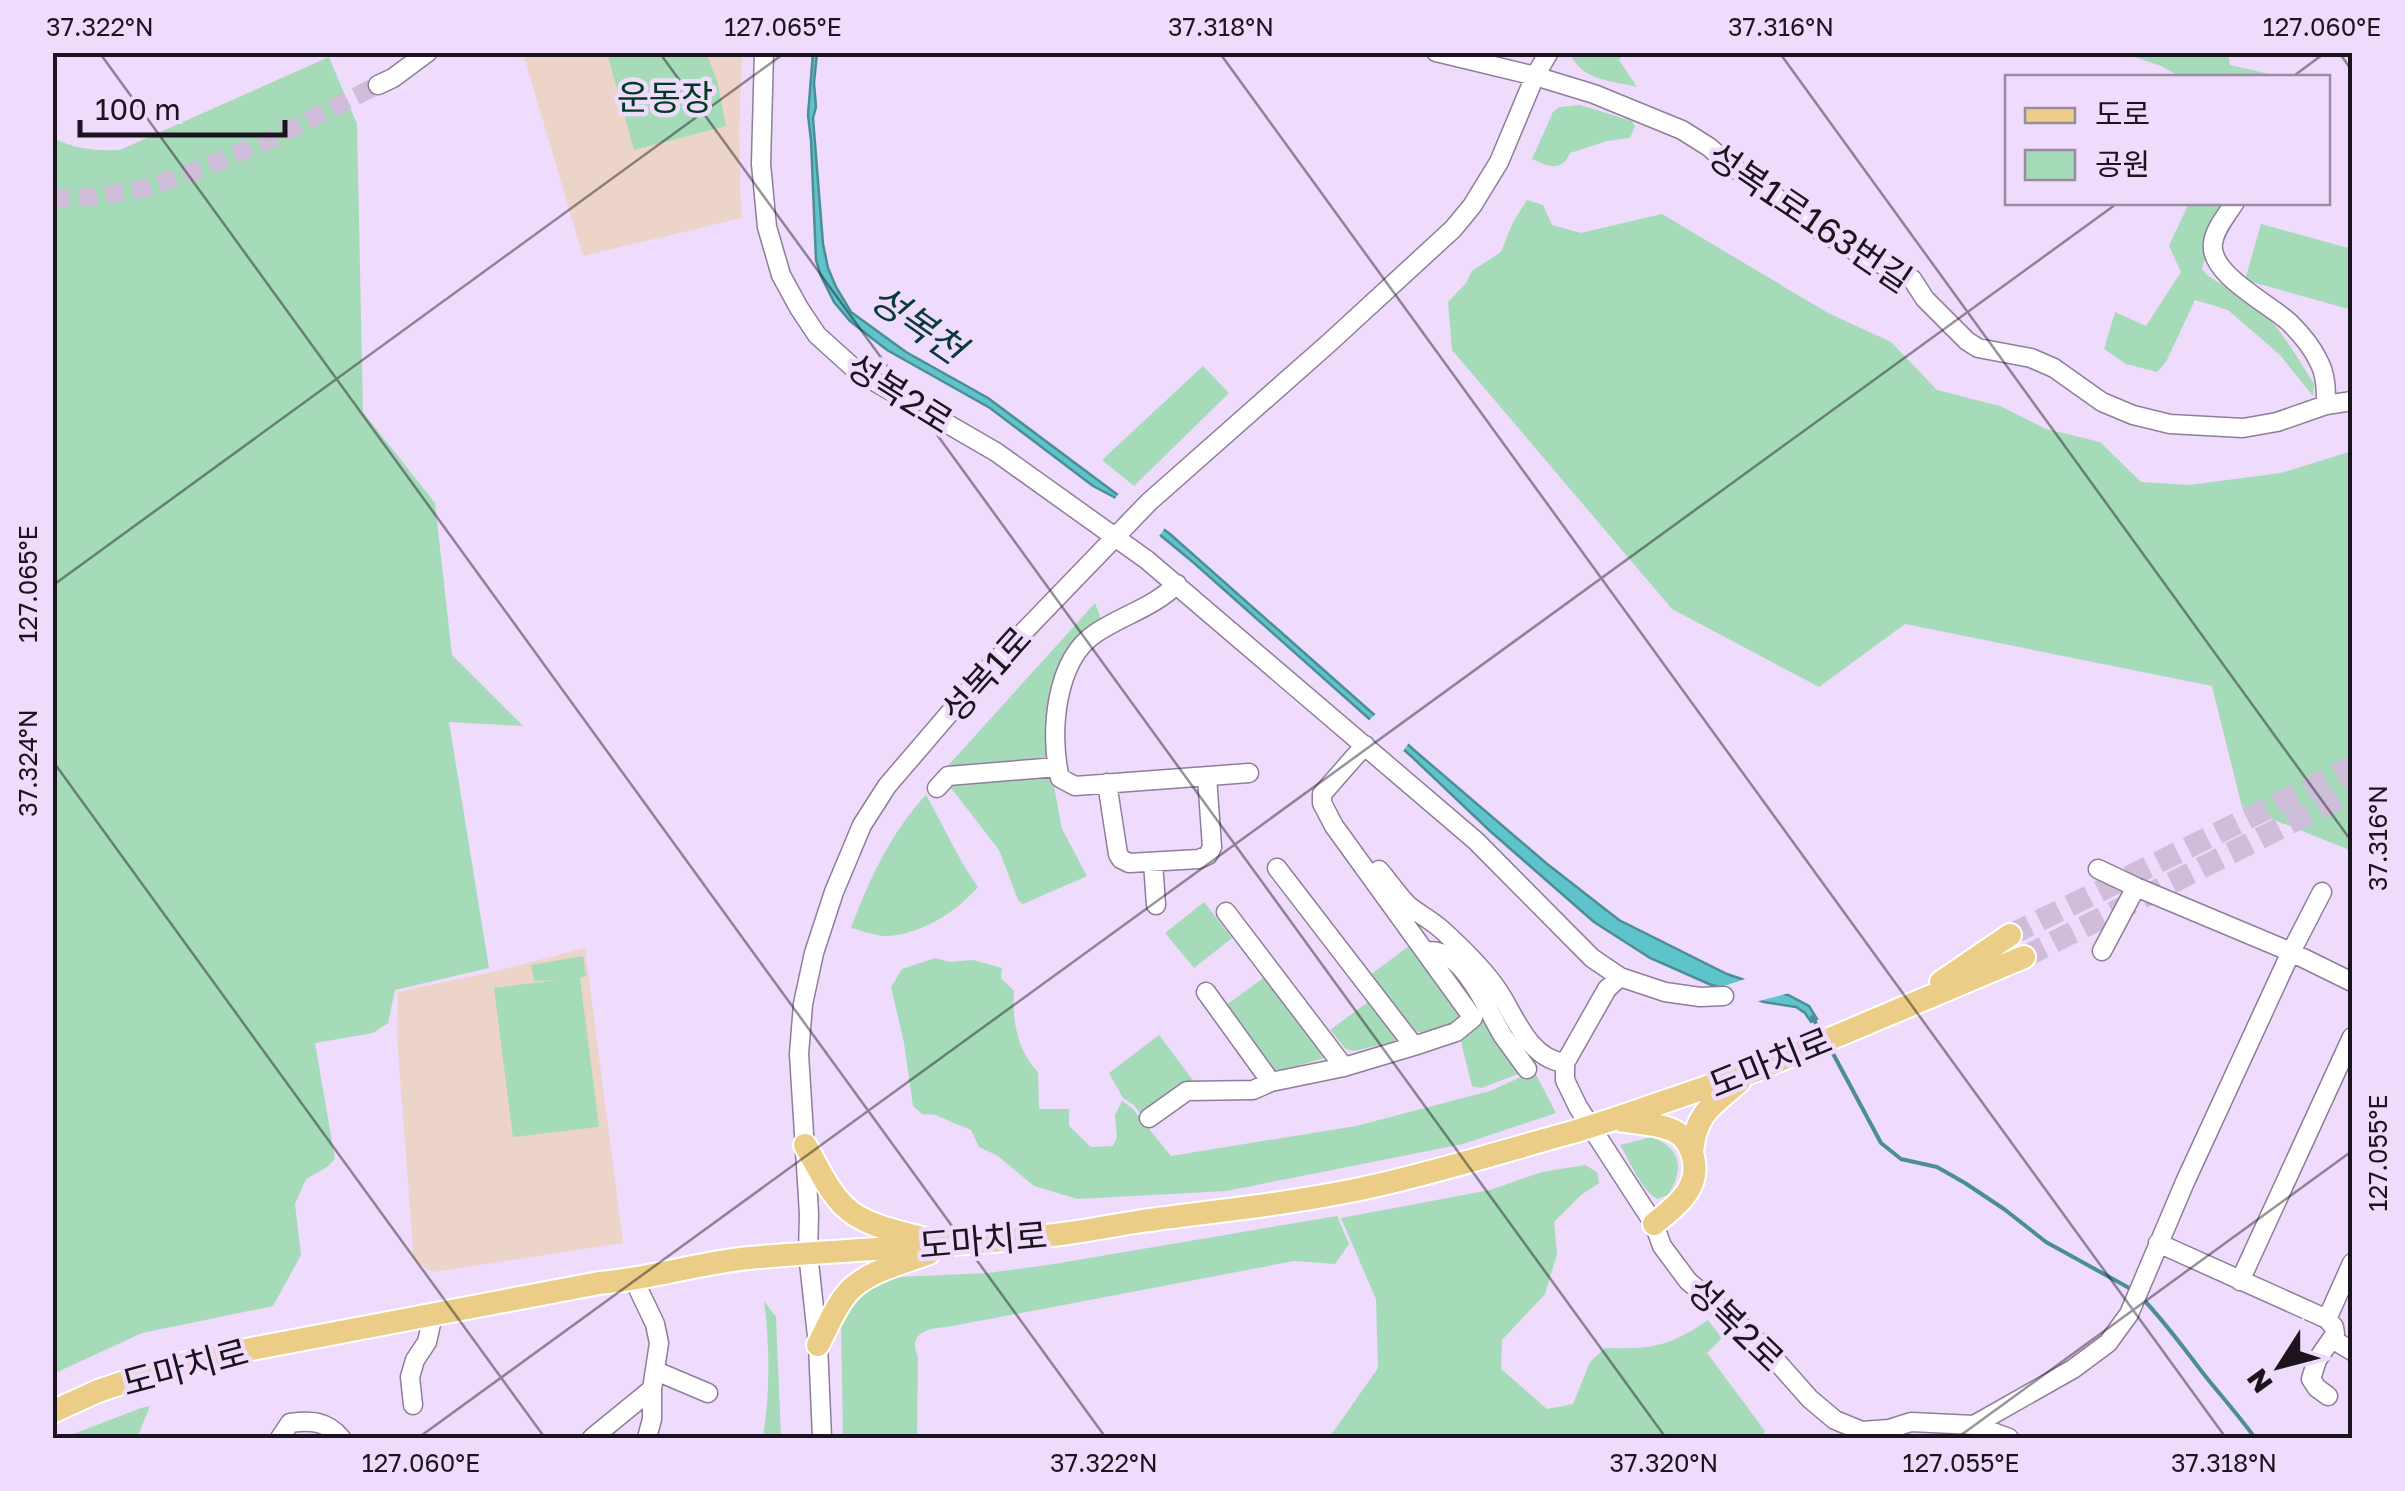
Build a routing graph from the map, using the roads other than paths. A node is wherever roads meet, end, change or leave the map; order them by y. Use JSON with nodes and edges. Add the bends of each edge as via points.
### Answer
{"nodes":[{"id":1,"x":428,"y":52,"type":"edge"},
{"id":2,"x":764,"y":52,"type":"edge"},
{"id":3,"x":1436,"y":52,"type":"edge"},
{"id":4,"x":1533,"y":52,"type":"edge"},
{"id":5,"x":1549,"y":52,"type":"edge"},
{"id":6,"x":1536,"y":76,"type":"junction"},
{"id":7,"x":378,"y":85,"type":"tunnel mouth"},
{"id":8,"x":2233,"y":205,"type":"edge"},
{"id":9,"x":2352,"y":401,"type":"edge"},
{"id":10,"x":2326,"y":405,"type":"junction"},
{"id":11,"x":1121,"y":531,"type":"junction"},
{"id":12,"x":1177,"y":584,"type":"junction"},
{"id":13,"x":1365,"y":746,"type":"junction"},
{"id":14,"x":1057,"y":767,"type":"junction"},
{"id":15,"x":1249,"y":773,"type":"dead end"},
{"id":16,"x":1207,"y":777,"type":"junction"},
{"id":17,"x":1107,"y":784,"type":"junction"},
{"id":18,"x":937,"y":788,"type":"dead end"},
{"id":19,"x":1334,"y":826,"type":"junction"},
{"id":20,"x":1153,"y":862,"type":"junction"},
{"id":21,"x":1277,"y":868,"type":"dead end"},
{"id":22,"x":2098,"y":869,"type":"dead end"},
{"id":23,"x":2136,"y":887,"type":"junction"},
{"id":24,"x":2322,"y":892,"type":"dead end"},
{"id":25,"x":1156,"y":905,"type":"dead end"},
{"id":26,"x":1226,"y":912,"type":"dead end"},
{"id":27,"x":2010,"y":934,"type":"tunnel mouth"},
{"id":28,"x":2102,"y":950,"type":"dead end"},
{"id":29,"x":2291,"y":952,"type":"junction"},
{"id":30,"x":2024,"y":957,"type":"tunnel mouth"},
{"id":31,"x":1620,"y":978,"type":"junction"},
{"id":32,"x":2352,"y":982,"type":"edge"},
{"id":33,"x":1206,"y":992,"type":"dead end"},
{"id":34,"x":1724,"y":996,"type":"dead end"},
{"id":35,"x":1901,"y":1010,"type":"junction"},
{"id":36,"x":1480,"y":1012,"type":"junction"},
{"id":37,"x":2352,"y":1037,"type":"edge"},
{"id":38,"x":1414,"y":1046,"type":"junction"},
{"id":39,"x":1565,"y":1063,"type":"junction"},
{"id":40,"x":1344,"y":1067,"type":"junction"},
{"id":41,"x":1528,"y":1068,"type":"dead end"},
{"id":42,"x":1754,"y":1071,"type":"junction"},
{"id":43,"x":1271,"y":1082,"type":"junction"},
{"id":44,"x":1148,"y":1118,"type":"dead end"},
{"id":45,"x":1614,"y":1120,"type":"junction"},
{"id":46,"x":805,"y":1144,"type":"junction"},
{"id":47,"x":1692,"y":1152,"type":"junction"},
{"id":48,"x":1654,"y":1224,"type":"junction"},
{"id":49,"x":2158,"y":1244,"type":"junction"},
{"id":50,"x":949,"y":1246,"type":"junction"},
{"id":51,"x":808,"y":1253,"type":"junction"},
{"id":52,"x":2352,"y":1263,"type":"edge"},
{"id":53,"x":634,"y":1280,"type":"junction"},
{"id":54,"x":2240,"y":1281,"type":"junction"},
{"id":55,"x":433,"y":1315,"type":"junction"},
{"id":56,"x":2327,"y":1318,"type":"junction"},
{"id":57,"x":2332,"y":1338,"type":"junction"},
{"id":58,"x":818,"y":1345,"type":"junction"},
{"id":59,"x":2352,"y":1351,"type":"edge"},
{"id":60,"x":654,"y":1380,"type":"junction"},
{"id":61,"x":708,"y":1392,"type":"dead end"},
{"id":62,"x":2328,"y":1396,"type":"dead end"},
{"id":63,"x":413,"y":1406,"type":"dead end"},
{"id":64,"x":52,"y":1412,"type":"edge"},
{"id":65,"x":1974,"y":1425,"type":"junction"},
{"id":66,"x":280,"y":1438,"type":"edge"},
{"id":67,"x":341,"y":1438,"type":"edge"},
{"id":68,"x":592,"y":1438,"type":"edge"},
{"id":69,"x":648,"y":1438,"type":"edge"},
{"id":70,"x":822,"y":1438,"type":"edge"},
{"id":71,"x":2009,"y":1438,"type":"edge"}],
"edges":[{"from":1,"to":7,"type":"street"},
{"from":2,"to":11,"type":"street","name":"성복2로","via":[[760,164],[767,226],[781,275],[817,335],[858,372]]},
{"from":3,"to":6,"type":"street","name":"성복1로163번길"},
{"from":4,"to":6,"type":"street"},
{"from":5,"to":6,"type":"street","name":"성복1로"},
{"from":6,"to":10,"type":"street","name":"성복1로163번길","via":[[1682,130],[1817,229],[1912,279],[1966,341],[2054,368],[2133,415],[2243,428]]},
{"from":6,"to":11,"type":"street","name":"성복1로","via":[[1499,162],[1446,237]]},
{"from":8,"to":10,"type":"street","via":[[2218,228],[2214,255],[2221,270],[2305,341],[2326,383]]},
{"from":9,"to":10,"type":"street","name":"성복1로163번길"},
{"from":11,"to":12,"type":"street","name":"성복2로"},
{"from":11,"to":46,"type":"street","name":"성복1로","via":[[983,674],[887,786],[862,826],[814,952],[803,1004]]},
{"from":12,"to":13,"type":"street","name":"성복2로"},
{"from":12,"to":14,"type":"street","via":[[1080,647],[1057,706]]},
{"from":13,"to":19,"type":"street","via":[[1322,794]]},
{"from":13,"to":31,"type":"street","name":"성복2로"},
{"from":14,"to":17,"type":"street","via":[[1060,778],[1074,786]]},
{"from":14,"to":18,"type":"street","via":[[948,776]]},
{"from":15,"to":16,"type":"street"},
{"from":16,"to":17,"type":"street"},
{"from":16,"to":20,"type":"street","via":[[1208,856]]},
{"from":17,"to":20,"type":"street","via":[[1121,860]]},
{"from":19,"to":36,"type":"street","via":[[1425,952]]},
{"from":19,"to":39,"type":"street","via":[[1349,830],[1408,905],[1482,971],[1536,1048]]},
{"from":20,"to":25,"type":"street"},
{"from":21,"to":38,"type":"street"},
{"from":22,"to":23,"type":"street"},
{"from":23,"to":28,"type":"street"},
{"from":23,"to":29,"type":"street"},
{"from":24,"to":29,"type":"street"},
{"from":26,"to":40,"type":"street"},
{"from":27,"to":35,"type":"main road"},
{"from":29,"to":32,"type":"street"},
{"from":29,"to":49,"type":"street"},
{"from":30,"to":35,"type":"main road"},
{"from":31,"to":34,"type":"street","name":"성복2로","via":[[1665,992]]},
{"from":31,"to":39,"type":"street"},
{"from":33,"to":43,"type":"street"},
{"from":35,"to":42,"type":"main road","name":"도마치로"},
{"from":36,"to":38,"type":"street","via":[[1456,1032]]},
{"from":36,"to":41,"type":"street"},
{"from":37,"to":54,"type":"street"},
{"from":38,"to":40,"type":"street"},
{"from":39,"to":48,"type":"street","name":"성복2로","via":[[1569,1092]]},
{"from":40,"to":43,"type":"street"},
{"from":42,"to":45,"type":"main road","name":"도마치로"},
{"from":42,"to":47,"type":"main road","via":[[1701,1118]]},
{"from":43,"to":44,"type":"street","via":[[1254,1090],[1186,1091]]},
{"from":45,"to":47,"type":"main road","via":[[1674,1131]]},
{"from":45,"to":50,"type":"main road","name":"도마치로","bridge":true,"via":[[1363,1188]]},
{"from":46,"to":50,"type":"main road","via":[[848,1210]]},
{"from":46,"to":51,"type":"street","name":"성복1로"},
{"from":47,"to":48,"type":"main road","via":[[1695,1176],[1686,1195]]},
{"from":48,"to":65,"type":"street","name":"성복2로","via":[[1688,1281],[1835,1420],[1862,1431],[1912,1422]]},
{"from":49,"to":54,"type":"street"},
{"from":49,"to":65,"type":"street","via":[[2129,1314],[2108,1342]]},
{"from":50,"to":51,"type":"main road","name":"도마치로"},
{"from":50,"to":58,"type":"main road","via":[[853,1287]]},
{"from":51,"to":53,"type":"main road","name":"도마치로","via":[[704,1264]]},
{"from":51,"to":58,"type":"street","name":"성복1로"},
{"from":52,"to":56,"type":"street"},
{"from":53,"to":55,"type":"main road","name":"도마치로"},
{"from":53,"to":60,"type":"street","via":[[659,1343]]},
{"from":54,"to":56,"type":"street"},
{"from":55,"to":63,"type":"street","via":[[410,1377]]},
{"from":55,"to":64,"type":"main road","name":"도마치로","via":[[170,1367]]},
{"from":56,"to":57,"type":"street"},
{"from":57,"to":59,"type":"street"},
{"from":57,"to":62,"type":"street","via":[[2311,1380]]},
{"from":58,"to":70,"type":"street","name":"성복1로"},
{"from":60,"to":61,"type":"street"},
{"from":60,"to":68,"type":"street"},
{"from":60,"to":69,"type":"street"},
{"from":65,"to":71,"type":"street","name":"성복2로"},
{"from":66,"to":67,"type":"street","via":[[290,1423],[307,1420]]}]}
